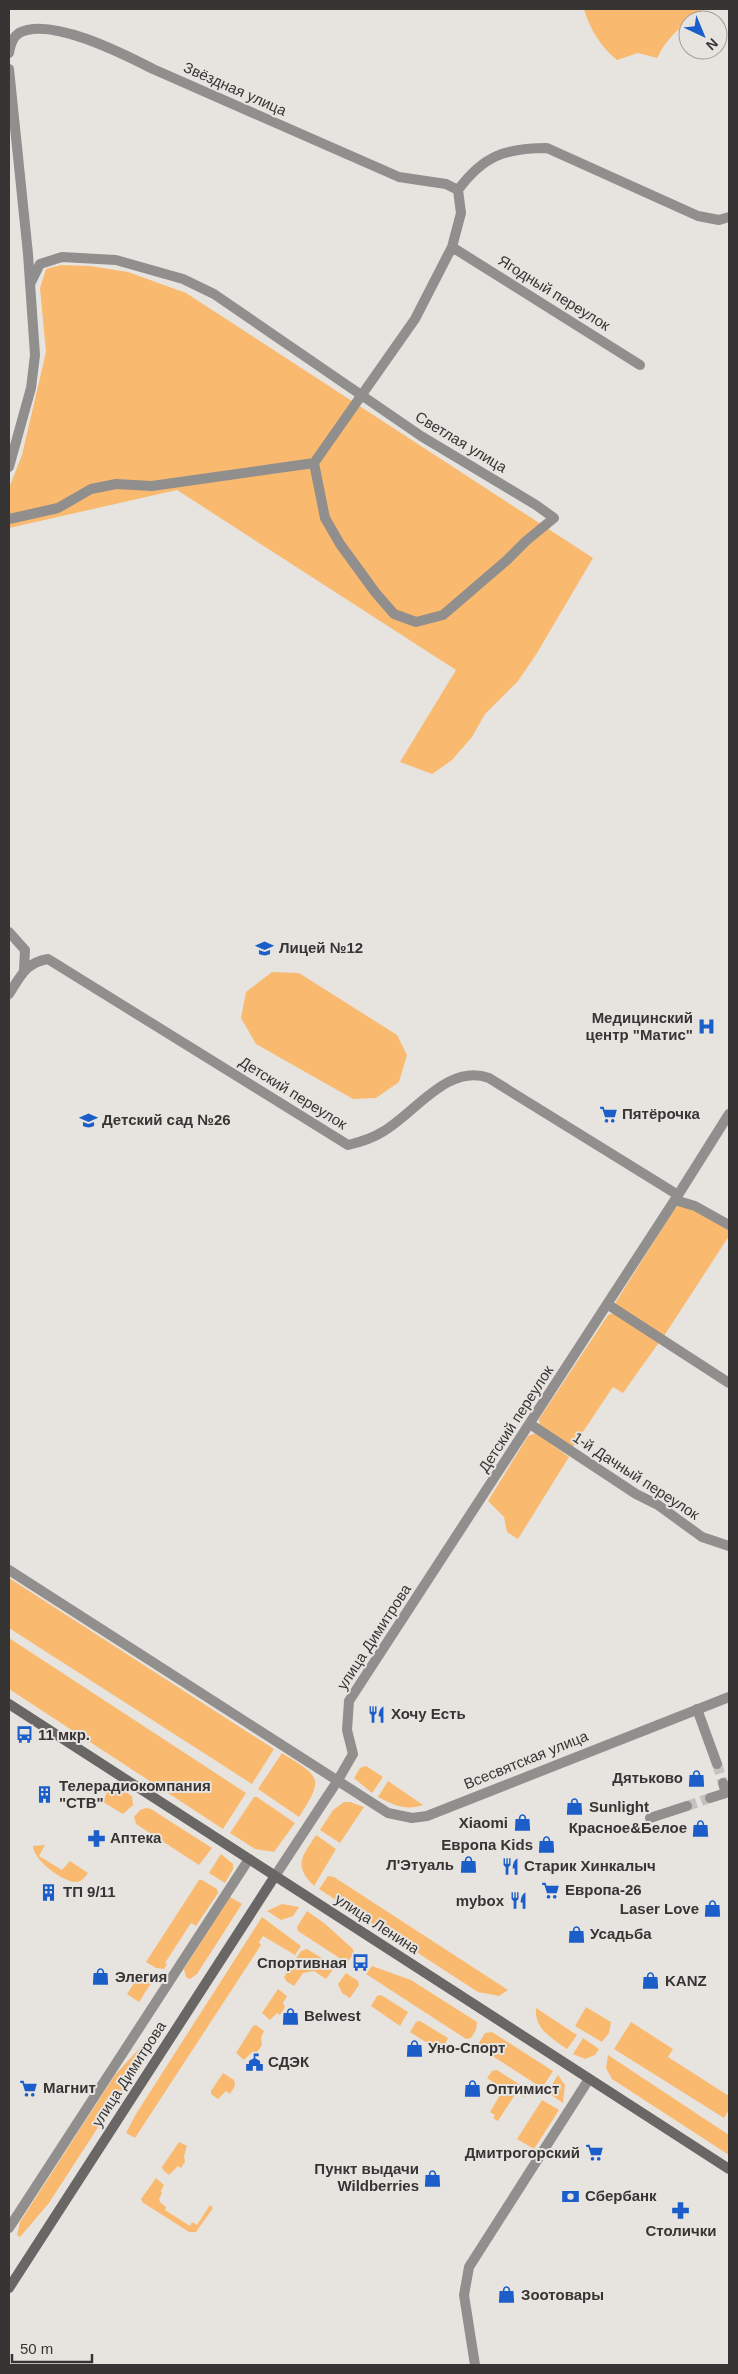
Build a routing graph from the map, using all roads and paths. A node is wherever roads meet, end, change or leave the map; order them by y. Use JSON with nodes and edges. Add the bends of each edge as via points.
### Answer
{"nodes":[{"id":1,"x":9,"y":53,"type":"edge"},
{"id":2,"x":9,"y":69,"type":"edge"},
{"id":3,"x":458,"y":190,"type":"junction"},
{"id":4,"x":729,"y":217,"type":"edge"},
{"id":5,"x":452,"y":247,"type":"junction"},
{"id":6,"x":30,"y":284,"type":"junction"},
{"id":7,"x":640,"y":365,"type":"dead end"},
{"id":8,"x":361,"y":395,"type":"junction"},
{"id":9,"x":314,"y":463,"type":"junction"},
{"id":10,"x":9,"y":467,"type":"edge"},
{"id":11,"x":9,"y":519,"type":"edge"},
{"id":12,"x":9,"y":932,"type":"edge"},
{"id":13,"x":24,"y":970,"type":"junction"},
{"id":14,"x":9,"y":994,"type":"edge"},
{"id":15,"x":729,"y":1114,"type":"edge"},
{"id":16,"x":676,"y":1198,"type":"junction"},
{"id":17,"x":729,"y":1225,"type":"edge"},
{"id":18,"x":607,"y":1304,"type":"junction"},
{"id":19,"x":729,"y":1383,"type":"edge"},
{"id":20,"x":530,"y":1424,"type":"junction"},
{"id":21,"x":469,"y":1520,"type":"joint"},
{"id":22,"x":729,"y":1546,"type":"edge"},
{"id":23,"x":9,"y":1570,"type":"edge"},
{"id":24,"x":729,"y":1697,"type":"edge"},
{"id":25,"x":9,"y":1704,"type":"edge"},
{"id":26,"x":697,"y":1709,"type":"junction"},
{"id":27,"x":717,"y":1764,"type":"tunnel mouth"},
{"id":28,"x":338,"y":1780,"type":"junction"},
{"id":29,"x":726,"y":1793,"type":"edge"},
{"id":30,"x":710,"y":1798,"type":"tunnel mouth"},
{"id":31,"x":687,"y":1806,"type":"tunnel mouth"},
{"id":32,"x":650,"y":1818,"type":"dead end"},
{"id":33,"x":249,"y":1859,"type":"junction"},
{"id":34,"x":275,"y":1876,"type":"junction"},
{"id":35,"x":588,"y":2079,"type":"junction"},
{"id":36,"x":729,"y":2169,"type":"edge"},
{"id":37,"x":9,"y":2228,"type":"edge"},
{"id":38,"x":9,"y":2288,"type":"edge"},
{"id":39,"x":476,"y":2365,"type":"edge"}],
"edges":[{"from":1,"to":3,"type":"street","name":"Звёздная улица","via":[[18,34],[35,28],[84,39],[399,177],[446,184]]},
{"from":2,"to":6,"type":"street"},
{"from":3,"to":4,"type":"street","via":[[471,172],[489,158],[525,148],[546,148],[698,216],[719,220]]},
{"from":3,"to":5,"type":"street","via":[[462,213]]},
{"from":5,"to":7,"type":"street","name":"Ягодный переулок"},
{"from":5,"to":8,"type":"street","via":[[415,318]]},
{"from":6,"to":8,"type":"street","name":"Светлая улица","via":[[40,264],[62,257],[116,260],[183,278],[214,294]]},
{"from":6,"to":10,"type":"street","via":[[35,355],[32,388]]},
{"from":8,"to":9,"type":"street"},
{"from":8,"to":9,"type":"street","name":"Светлая улица","via":[[554,518],[443,614],[416,622],[394,614],[340,544],[325,518]]},
{"from":9,"to":11,"type":"street","via":[[152,486],[116,484],[91,489],[58,508]]},
{"from":12,"to":13,"type":"street","via":[[25,950]]},
{"from":13,"to":14,"type":"street"},
{"from":13,"to":16,"type":"street","name":"Детский переулок","via":[[34,961],[48,959],[348,1145],[385,1131],[451,1080],[477,1074],[489,1078]]},
{"from":15,"to":16,"type":"street"},
{"from":16,"to":17,"type":"street"},
{"from":16,"to":18,"type":"street","name":"Детский переулок"},
{"from":18,"to":19,"type":"street"},
{"from":18,"to":20,"type":"street","name":"Детский переулок"},
{"from":20,"to":21,"type":"street","name":"Детский переулок"},
{"from":20,"to":22,"type":"street","name":"1-й Дачный переулок","via":[[658,1505],[702,1537]]},
{"from":21,"to":28,"type":"street","name":"улица Димитрова","via":[[349,1701],[348,1730],[353,1754]]},
{"from":23,"to":28,"type":"street","name":"Всесвятская улица"},
{"from":24,"to":26,"type":"street","name":"Всесвятская улица"},
{"from":25,"to":33,"type":"main road","name":"улица Ленина"},
{"from":26,"to":27,"type":"street"},
{"from":26,"to":28,"type":"street","name":"Всесвятская улица","via":[[427,1816],[412,1818],[388,1813]]},
{"from":28,"to":34,"type":"street","name":"улица Димитрова"},
{"from":29,"to":30,"type":"street"},
{"from":31,"to":32,"type":"street"},
{"from":33,"to":34,"type":"main road","name":"улица Ленина"},
{"from":33,"to":37,"type":"street"},
{"from":34,"to":35,"type":"main road","name":"улица Ленина"},
{"from":34,"to":38,"type":"main road","name":"улица Димитрова"},
{"from":35,"to":36,"type":"main road","name":"улица Ленина"},
{"from":35,"to":39,"type":"street","via":[[469,2267],[464,2295]]}]}
